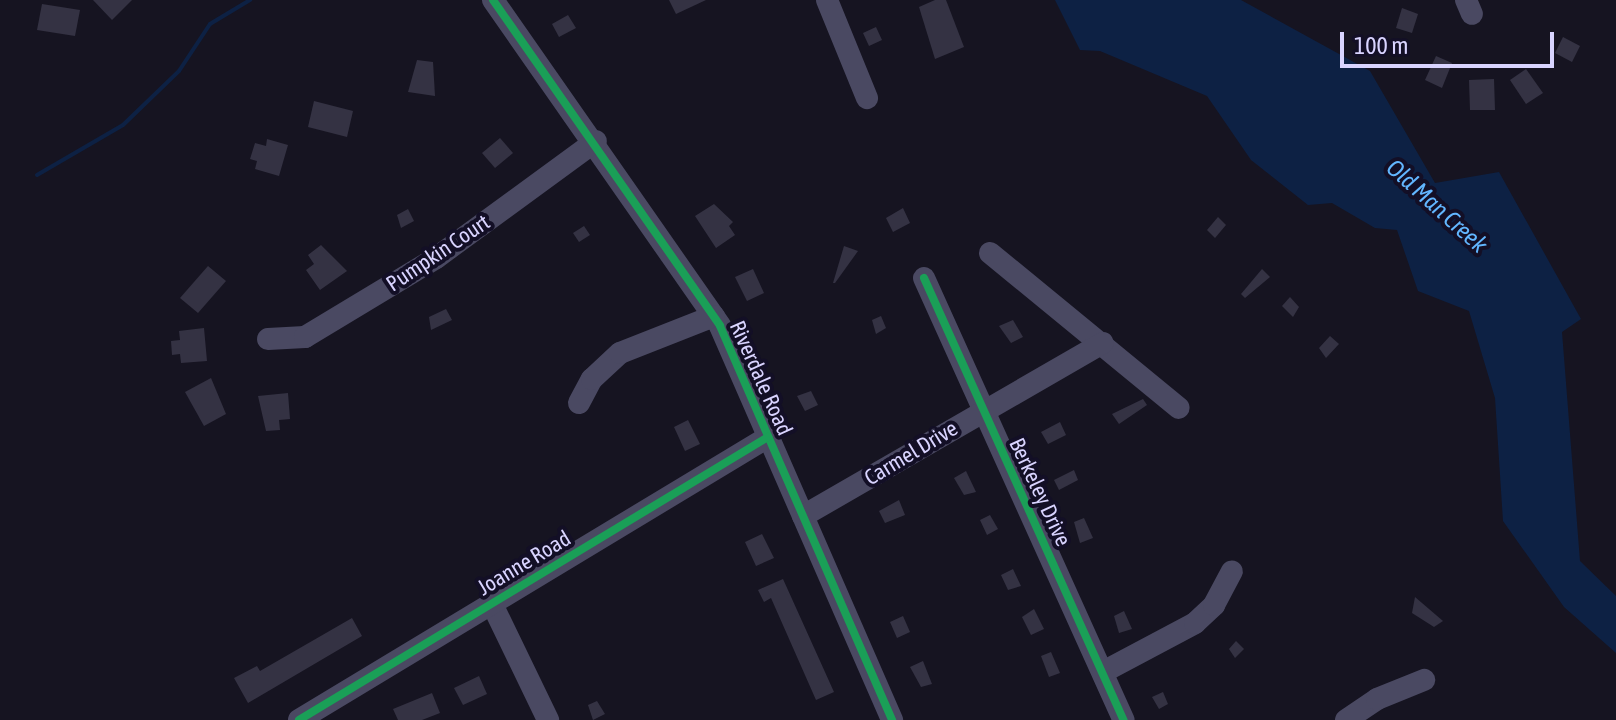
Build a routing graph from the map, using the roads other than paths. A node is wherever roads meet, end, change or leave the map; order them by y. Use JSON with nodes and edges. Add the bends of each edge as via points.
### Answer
{"nodes":[{"id":1,"x":827,"y":0,"type":"edge"},
{"id":2,"x":502,"y":2,"type":"edge"},
{"id":3,"x":867,"y":98,"type":"dead end"},
{"id":4,"x":596,"y":141,"type":"junction"},
{"id":5,"x":990,"y":253,"type":"dead end"},
{"id":6,"x":924,"y":278,"type":"dead end"},
{"id":7,"x":714,"y":316,"type":"junction"},
{"id":8,"x":268,"y":339,"type":"dead end"},
{"id":9,"x":1103,"y":343,"type":"junction"},
{"id":10,"x":579,"y":403,"type":"dead end"},
{"id":11,"x":1179,"y":408,"type":"dead end"},
{"id":12,"x":983,"y":410,"type":"junction"},
{"id":13,"x":768,"y":437,"type":"junction"},
{"id":14,"x":803,"y":516,"type":"junction"},
{"id":15,"x":1232,"y":571,"type":"dead end"},
{"id":16,"x":492,"y":604,"type":"junction"},
{"id":17,"x":1103,"y":672,"type":"junction"},
{"id":18,"x":1424,"y":680,"type":"dead end"},
{"id":19,"x":299,"y":720,"type":"edge"},
{"id":20,"x":548,"y":720,"type":"edge"},
{"id":21,"x":892,"y":720,"type":"edge"},
{"id":22,"x":1124,"y":720,"type":"edge"},
{"id":23,"x":1346,"y":720,"type":"edge"}],
"edges":[{"from":1,"to":3,"type":"street"},
{"from":2,"to":4,"type":"street","name":"Riverdale Road"},
{"from":4,"to":7,"type":"street","name":"Riverdale Road"},
{"from":4,"to":8,"type":"street","name":"Pumpkin Court","via":[[436,258],[305,337]]},
{"from":5,"to":9,"type":"street"},
{"from":6,"to":12,"type":"street","name":"Berkeley Drive"},
{"from":7,"to":10,"type":"street","via":[[620,353],[592,379]]},
{"from":7,"to":13,"type":"street","name":"Riverdale Road"},
{"from":9,"to":11,"type":"street"},
{"from":9,"to":12,"type":"street","name":"Carmel Drive"},
{"from":12,"to":14,"type":"street","name":"Carmel Drive"},
{"from":12,"to":17,"type":"street","name":"Berkeley Drive"},
{"from":13,"to":14,"type":"street","name":"Riverdale Road"},
{"from":13,"to":16,"type":"street","name":"Joanne Road"},
{"from":14,"to":21,"type":"street","name":"Riverdale Road"},
{"from":15,"to":17,"type":"street","via":[[1214,605],[1195,623]]},
{"from":16,"to":19,"type":"street","name":"Joanne Road"},
{"from":16,"to":20,"type":"street"},
{"from":17,"to":22,"type":"street","name":"Berkeley Drive"},
{"from":18,"to":23,"type":"street","via":[[1377,699]]}]}
